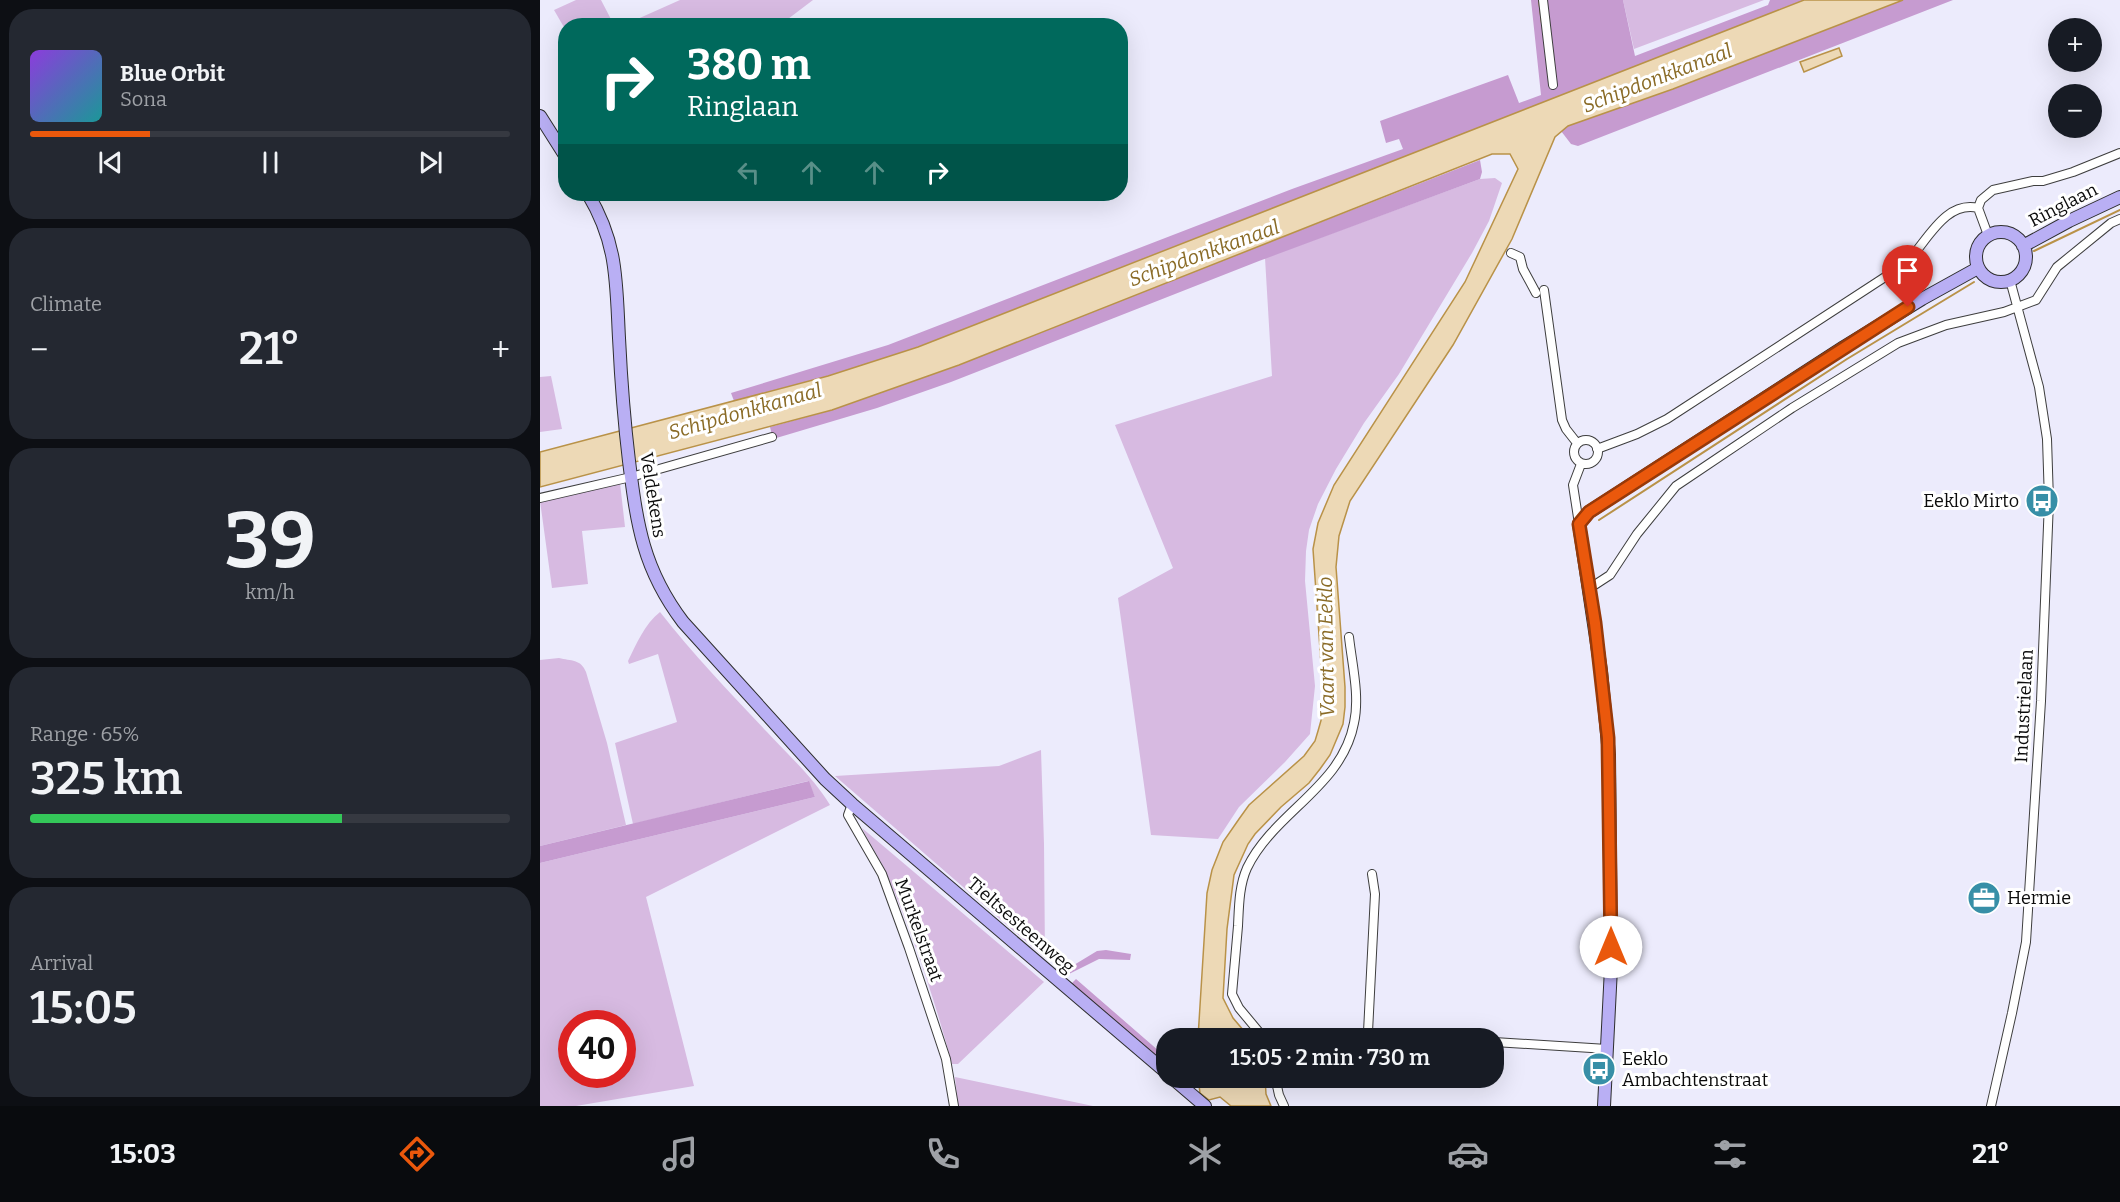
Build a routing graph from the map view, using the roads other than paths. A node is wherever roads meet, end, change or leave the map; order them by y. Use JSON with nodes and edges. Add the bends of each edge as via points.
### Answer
{"nodes":[{"id":1,"x":1543,"y":0,"type":"edge"},
{"id":2,"x":1553,"y":85,"type":"dead end"},
{"id":3,"x":540,"y":116,"type":"edge"},
{"id":4,"x":558,"y":144,"type":"edge"},
{"id":5,"x":2120,"y":153,"type":"edge"},
{"id":6,"x":2120,"y":197,"type":"edge"},
{"id":7,"x":592,"y":201,"type":"edge"},
{"id":8,"x":1978,"y":208,"type":"junction"},
{"id":9,"x":2120,"y":219,"type":"edge"},
{"id":10,"x":1988,"y":235,"type":"junction"},
{"id":11,"x":2023,"y":246,"type":"junction"},
{"id":12,"x":1511,"y":253,"type":"dead end"},
{"id":13,"x":1978,"y":268,"type":"junction"},
{"id":14,"x":2010,"y":280,"type":"junction"},
{"id":15,"x":2019,"y":308,"type":"junction"},
{"id":16,"x":772,"y":436,"type":"dead end"},
{"id":17,"x":1577,"y":443,"type":"junction"},
{"id":18,"x":1597,"y":449,"type":"junction"},
{"id":19,"x":1581,"y":464,"type":"junction"},
{"id":20,"x":631,"y":475,"type":"junction"},
{"id":21,"x":540,"y":498,"type":"edge"},
{"id":22,"x":1579,"y":524,"type":"junction"},
{"id":23,"x":1590,"y":588,"type":"junction"},
{"id":24,"x":1348,"y":637,"type":"dead end"},
{"id":25,"x":852,"y":804,"type":"junction"},
{"id":26,"x":1372,"y":874,"type":"dead end"},
{"id":27,"x":1256,"y":1028,"type":"edge"},
{"id":28,"x":1368,"y":1028,"type":"edge"},
{"id":29,"x":1504,"y":1043,"type":"edge"},
{"id":30,"x":1607,"y":1049,"type":"junction"},
{"id":31,"x":1156,"y":1064,"type":"edge"},
{"id":32,"x":1184,"y":1088,"type":"edge"},
{"id":33,"x":1277,"y":1088,"type":"edge"},
{"id":34,"x":954,"y":1106,"type":"edge"},
{"id":35,"x":1205,"y":1106,"type":"edge"},
{"id":36,"x":1284,"y":1106,"type":"edge"},
{"id":37,"x":1604,"y":1106,"type":"edge"},
{"id":38,"x":1991,"y":1106,"type":"edge"}],
"edges":[{"from":1,"to":2,"type":"street"},
{"from":3,"to":4,"type":"main road"},
{"from":5,"to":8,"type":"street","via":[[2043,181],[1993,190]]},
{"from":6,"to":11,"type":"main road","name":"Ringlaan"},
{"from":7,"to":20,"type":"main road","name":"Veldekens","via":[[608,233],[615,263]]},
{"from":8,"to":10,"type":"street"},
{"from":8,"to":18,"type":"street","via":[[1962,207],[1951,212],[1905,264],[1667,419]]},
{"from":9,"to":15,"type":"street","via":[[2057,267],[2036,300]]},
{"from":10,"to":11,"type":"main road","name":"Ringlaan","via":[[2007,233]]},
{"from":10,"to":13,"type":"main road","via":[[1978,246]]},
{"from":11,"to":14,"type":"main road","name":"Ringlaan","via":[[2023,268]]},
{"from":12,"to":17,"type":"street","via":[[1520,257],[1523,269],[1540,292],[1562,420]]},
{"from":13,"to":14,"type":"main road","via":[[1993,281]]},
{"from":13,"to":22,"type":"main road","via":[[1844,347],[1589,512]]},
{"from":14,"to":15,"type":"street","name":"Industrielaan"},
{"from":15,"to":23,"type":"street","via":[[1946,325],[1898,343],[1834,381],[1676,486],[1610,575]]},
{"from":15,"to":38,"type":"street","name":"Industrielaan","via":[[2048,439],[2049,501],[2041,713],[2026,942]]},
{"from":16,"to":20,"type":"street"},
{"from":17,"to":18,"type":"street","via":[[1589,440]]},
{"from":17,"to":19,"type":"street","via":[[1574,457]]},
{"from":18,"to":19,"type":"street","via":[[1596,459]]},
{"from":19,"to":22,"type":"street","via":[[1573,485]]},
{"from":20,"to":21,"type":"street"},
{"from":20,"to":25,"type":"main road","name":"Veldekens","via":[[643,545],[670,605]]},
{"from":22,"to":23,"type":"main road"},
{"from":23,"to":30,"type":"main road","via":[[1609,755],[1611,968]]},
{"from":24,"to":27,"type":"street","via":[[1356,701],[1346,751],[1331,774],[1269,833],[1241,887],[1232,994]]},
{"from":25,"to":31,"type":"main road","name":"Tieltsesteenweg"},
{"from":25,"to":34,"type":"street","name":"Murkelstraat","via":[[848,815],[882,874],[909,948],[950,1074]]},
{"from":26,"to":28,"type":"street","via":[[1375,894]]},
{"from":29,"to":30,"type":"street"},
{"from":30,"to":37,"type":"main road"},
{"from":32,"to":35,"type":"main road"},
{"from":33,"to":36,"type":"street"}]}
